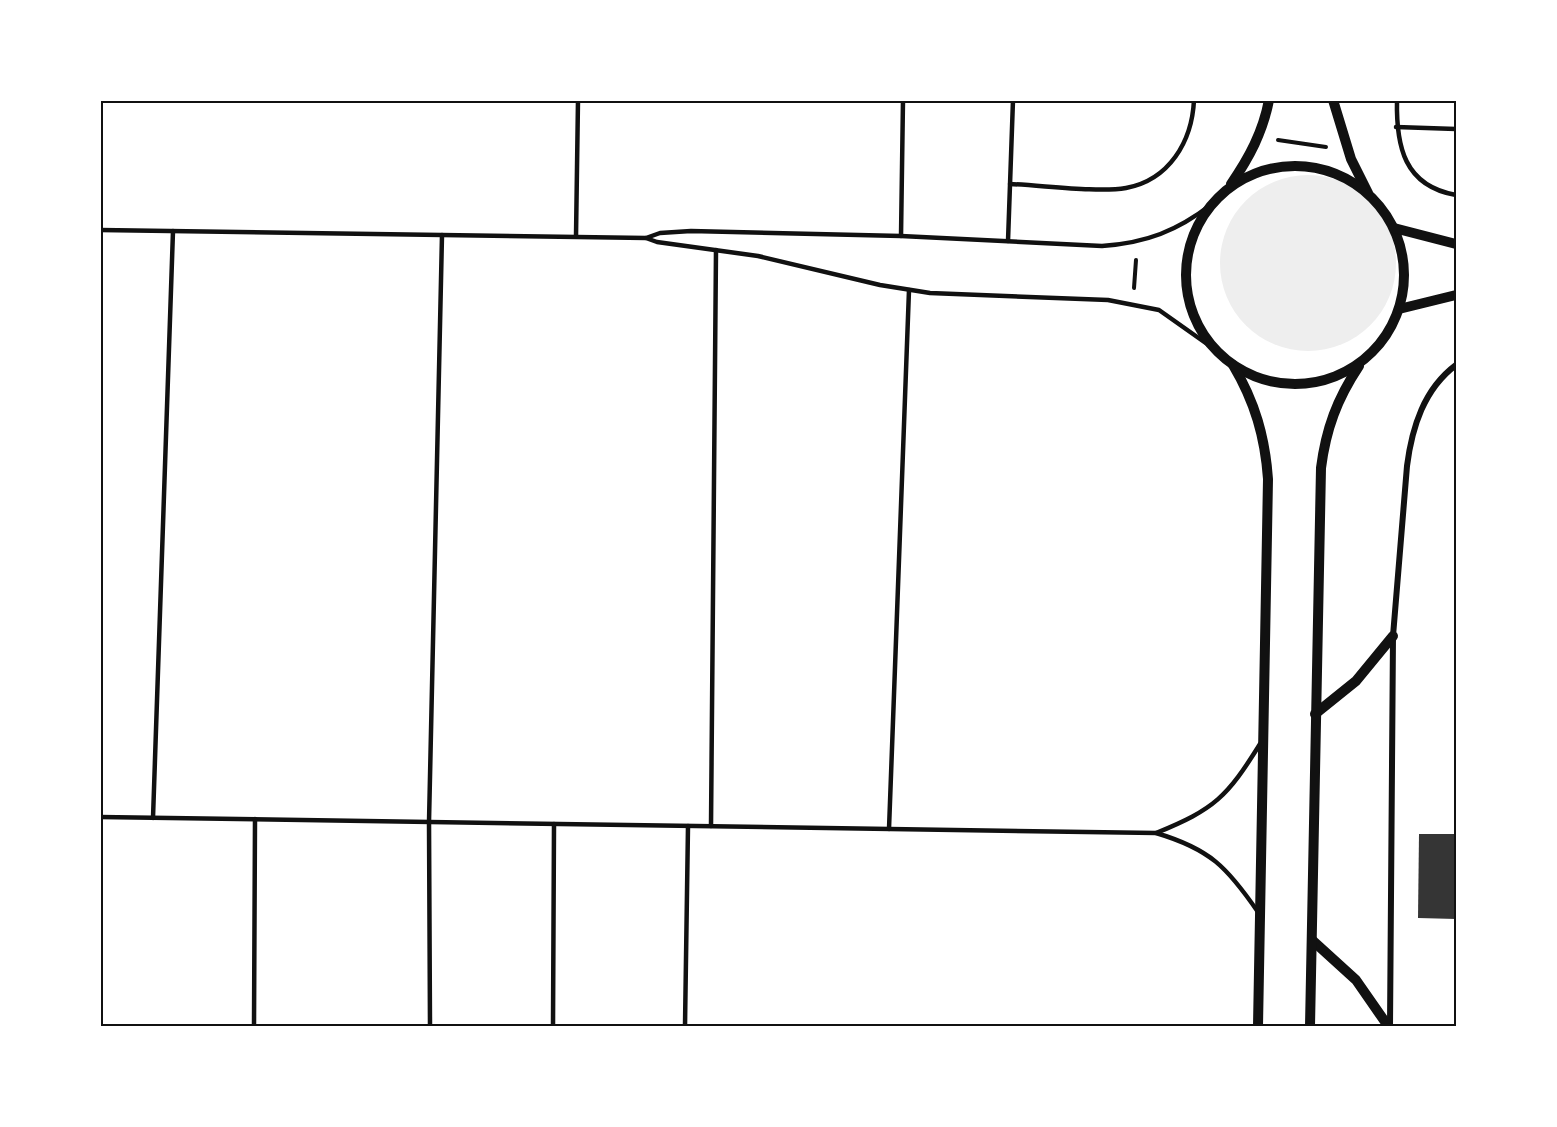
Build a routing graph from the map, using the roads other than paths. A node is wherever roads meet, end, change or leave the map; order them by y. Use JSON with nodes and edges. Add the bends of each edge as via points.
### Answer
{"nodes":[{"id":1,"x":578,"y":100,"type":"edge"},
{"id":2,"x":903,"y":100,"type":"edge"},
{"id":3,"x":1013,"y":100,"type":"edge"},
{"id":4,"x":1194,"y":100,"type":"edge"},
{"id":5,"x":1269,"y":100,"type":"edge"},
{"id":6,"x":1332,"y":100,"type":"edge"},
{"id":7,"x":1397,"y":100,"type":"edge"},
{"id":8,"x":1396,"y":127,"type":"junction"},
{"id":9,"x":1456,"y":129,"type":"edge"},
{"id":10,"x":1010,"y":184,"type":"junction"},
{"id":11,"x":1227,"y":189,"type":"junction"},
{"id":12,"x":1368,"y":194,"type":"junction"},
{"id":13,"x":1456,"y":195,"type":"edge"},
{"id":14,"x":1212,"y":204,"type":"junction"},
{"id":15,"x":1394,"y":228,"type":"junction"},
{"id":16,"x":100,"y":230,"type":"edge"},
{"id":17,"x":173,"y":231,"type":"junction"},
{"id":18,"x":442,"y":235,"type":"junction"},
{"id":19,"x":576,"y":236,"type":"junction"},
{"id":20,"x":901,"y":236,"type":"junction"},
{"id":21,"x":645,"y":238,"type":"junction"},
{"id":22,"x":1008,"y":241,"type":"junction"},
{"id":23,"x":1456,"y":244,"type":"edge"},
{"id":24,"x":716,"y":250,"type":"junction"},
{"id":25,"x":909,"y":290,"type":"junction"},
{"id":26,"x":1456,"y":295,"type":"edge"},
{"id":27,"x":1399,"y":309,"type":"junction"},
{"id":28,"x":1217,"y":351,"type":"junction"},
{"id":29,"x":1361,"y":363,"type":"junction"},
{"id":30,"x":1233,"y":364,"type":"junction"},
{"id":31,"x":1456,"y":365,"type":"edge"},
{"id":32,"x":1393,"y":636,"type":"junction"},
{"id":33,"x":1315,"y":714,"type":"junction"},
{"id":34,"x":1263,"y":738,"type":"junction"},
{"id":35,"x":100,"y":817,"type":"edge"},
{"id":36,"x":153,"y":818,"type":"junction"},
{"id":37,"x":255,"y":819,"type":"junction"},
{"id":38,"x":429,"y":822,"type":"junction"},
{"id":39,"x":554,"y":824,"type":"junction"},
{"id":40,"x":688,"y":826,"type":"junction"},
{"id":41,"x":711,"y":826,"type":"junction"},
{"id":42,"x":889,"y":829,"type":"junction"},
{"id":43,"x":1156,"y":833,"type":"junction"},
{"id":44,"x":1260,"y":914,"type":"junction"},
{"id":45,"x":1312,"y":940,"type":"junction"},
{"id":46,"x":254,"y":1026,"type":"edge"},
{"id":47,"x":430,"y":1026,"type":"edge"},
{"id":48,"x":553,"y":1026,"type":"edge"},
{"id":49,"x":685,"y":1026,"type":"edge"},
{"id":50,"x":1258,"y":1026,"type":"edge"},
{"id":51,"x":1310,"y":1026,"type":"edge"},
{"id":52,"x":1389,"y":1026,"type":"edge"}],
"edges":[{"from":1,"to":19,"type":"lane"},
{"from":2,"to":20,"type":"lane"},
{"from":3,"to":10,"type":"lane"},
{"from":4,"to":10,"type":"lane","via":[[1187,139],[1173,162],[1151,179],[1125,188]]},
{"from":5,"to":11,"type":"street","via":[[1247,161]]},
{"from":6,"to":12,"type":"street","via":[[1351,159]]},
{"from":7,"to":8,"type":"lane"},
{"from":8,"to":9,"type":"lane"},
{"from":8,"to":13,"type":"lane","via":[[1404,159],[1416,174],[1427,184]]},
{"from":10,"to":22,"type":"lane"},
{"from":11,"to":12,"type":"street","via":[[1254,173],[1283,165],[1314,167],[1343,177]]},
{"from":11,"to":14,"type":"street"},
{"from":12,"to":15,"type":"street"},
{"from":14,"to":22,"type":"lane","via":[[1179,227],[1131,244]]},
{"from":14,"to":28,"type":"street","via":[[1195,231],[1187,262],[1188,294],[1199,325]]},
{"from":15,"to":23,"type":"street"},
{"from":15,"to":27,"type":"street","via":[[1403,264]]},
{"from":16,"to":17,"type":"lane"},
{"from":17,"to":18,"type":"lane"},
{"from":17,"to":36,"type":"lane"},
{"from":18,"to":19,"type":"lane"},
{"from":18,"to":38,"type":"lane"},
{"from":19,"to":21,"type":"lane"},
{"from":20,"to":21,"type":"lane","via":[[676,231]]},
{"from":20,"to":22,"type":"lane"},
{"from":21,"to":24,"type":"lane"},
{"from":24,"to":25,"type":"lane"},
{"from":24,"to":41,"type":"lane"},
{"from":25,"to":28,"type":"lane","via":[[1130,303],[1159,310]]},
{"from":25,"to":42,"type":"lane"},
{"from":26,"to":27,"type":"street"},
{"from":27,"to":29,"type":"street","via":[[1390,330]]},
{"from":28,"to":30,"type":"street"},
{"from":29,"to":30,"type":"street","via":[[1337,376],[1311,383],[1257,377]]},
{"from":29,"to":33,"type":"street","via":[[1333,412],[1325,439]]},
{"from":30,"to":34,"type":"street","via":[[1252,400],[1266,449]]},
{"from":31,"to":32,"type":"street","via":[[1434,387],[1419,411],[1410,438]]},
{"from":32,"to":33,"type":"street","via":[[1356,681]]},
{"from":32,"to":52,"type":"street"},
{"from":33,"to":45,"type":"street"},
{"from":34,"to":43,"type":"lane","via":[[1232,788],[1217,802]]},
{"from":34,"to":44,"type":"street"},
{"from":35,"to":36,"type":"lane"},
{"from":36,"to":37,"type":"lane"},
{"from":37,"to":38,"type":"lane"},
{"from":37,"to":46,"type":"lane"},
{"from":38,"to":39,"type":"lane"},
{"from":38,"to":47,"type":"lane"},
{"from":39,"to":40,"type":"lane"},
{"from":39,"to":48,"type":"lane"},
{"from":40,"to":41,"type":"lane"},
{"from":40,"to":49,"type":"lane"},
{"from":41,"to":42,"type":"lane"},
{"from":42,"to":43,"type":"lane"},
{"from":43,"to":44,"type":"lane","via":[[1195,846],[1212,857]]},
{"from":44,"to":50,"type":"street"},
{"from":45,"to":51,"type":"street"},
{"from":45,"to":52,"type":"street","via":[[1356,980]]}]}
